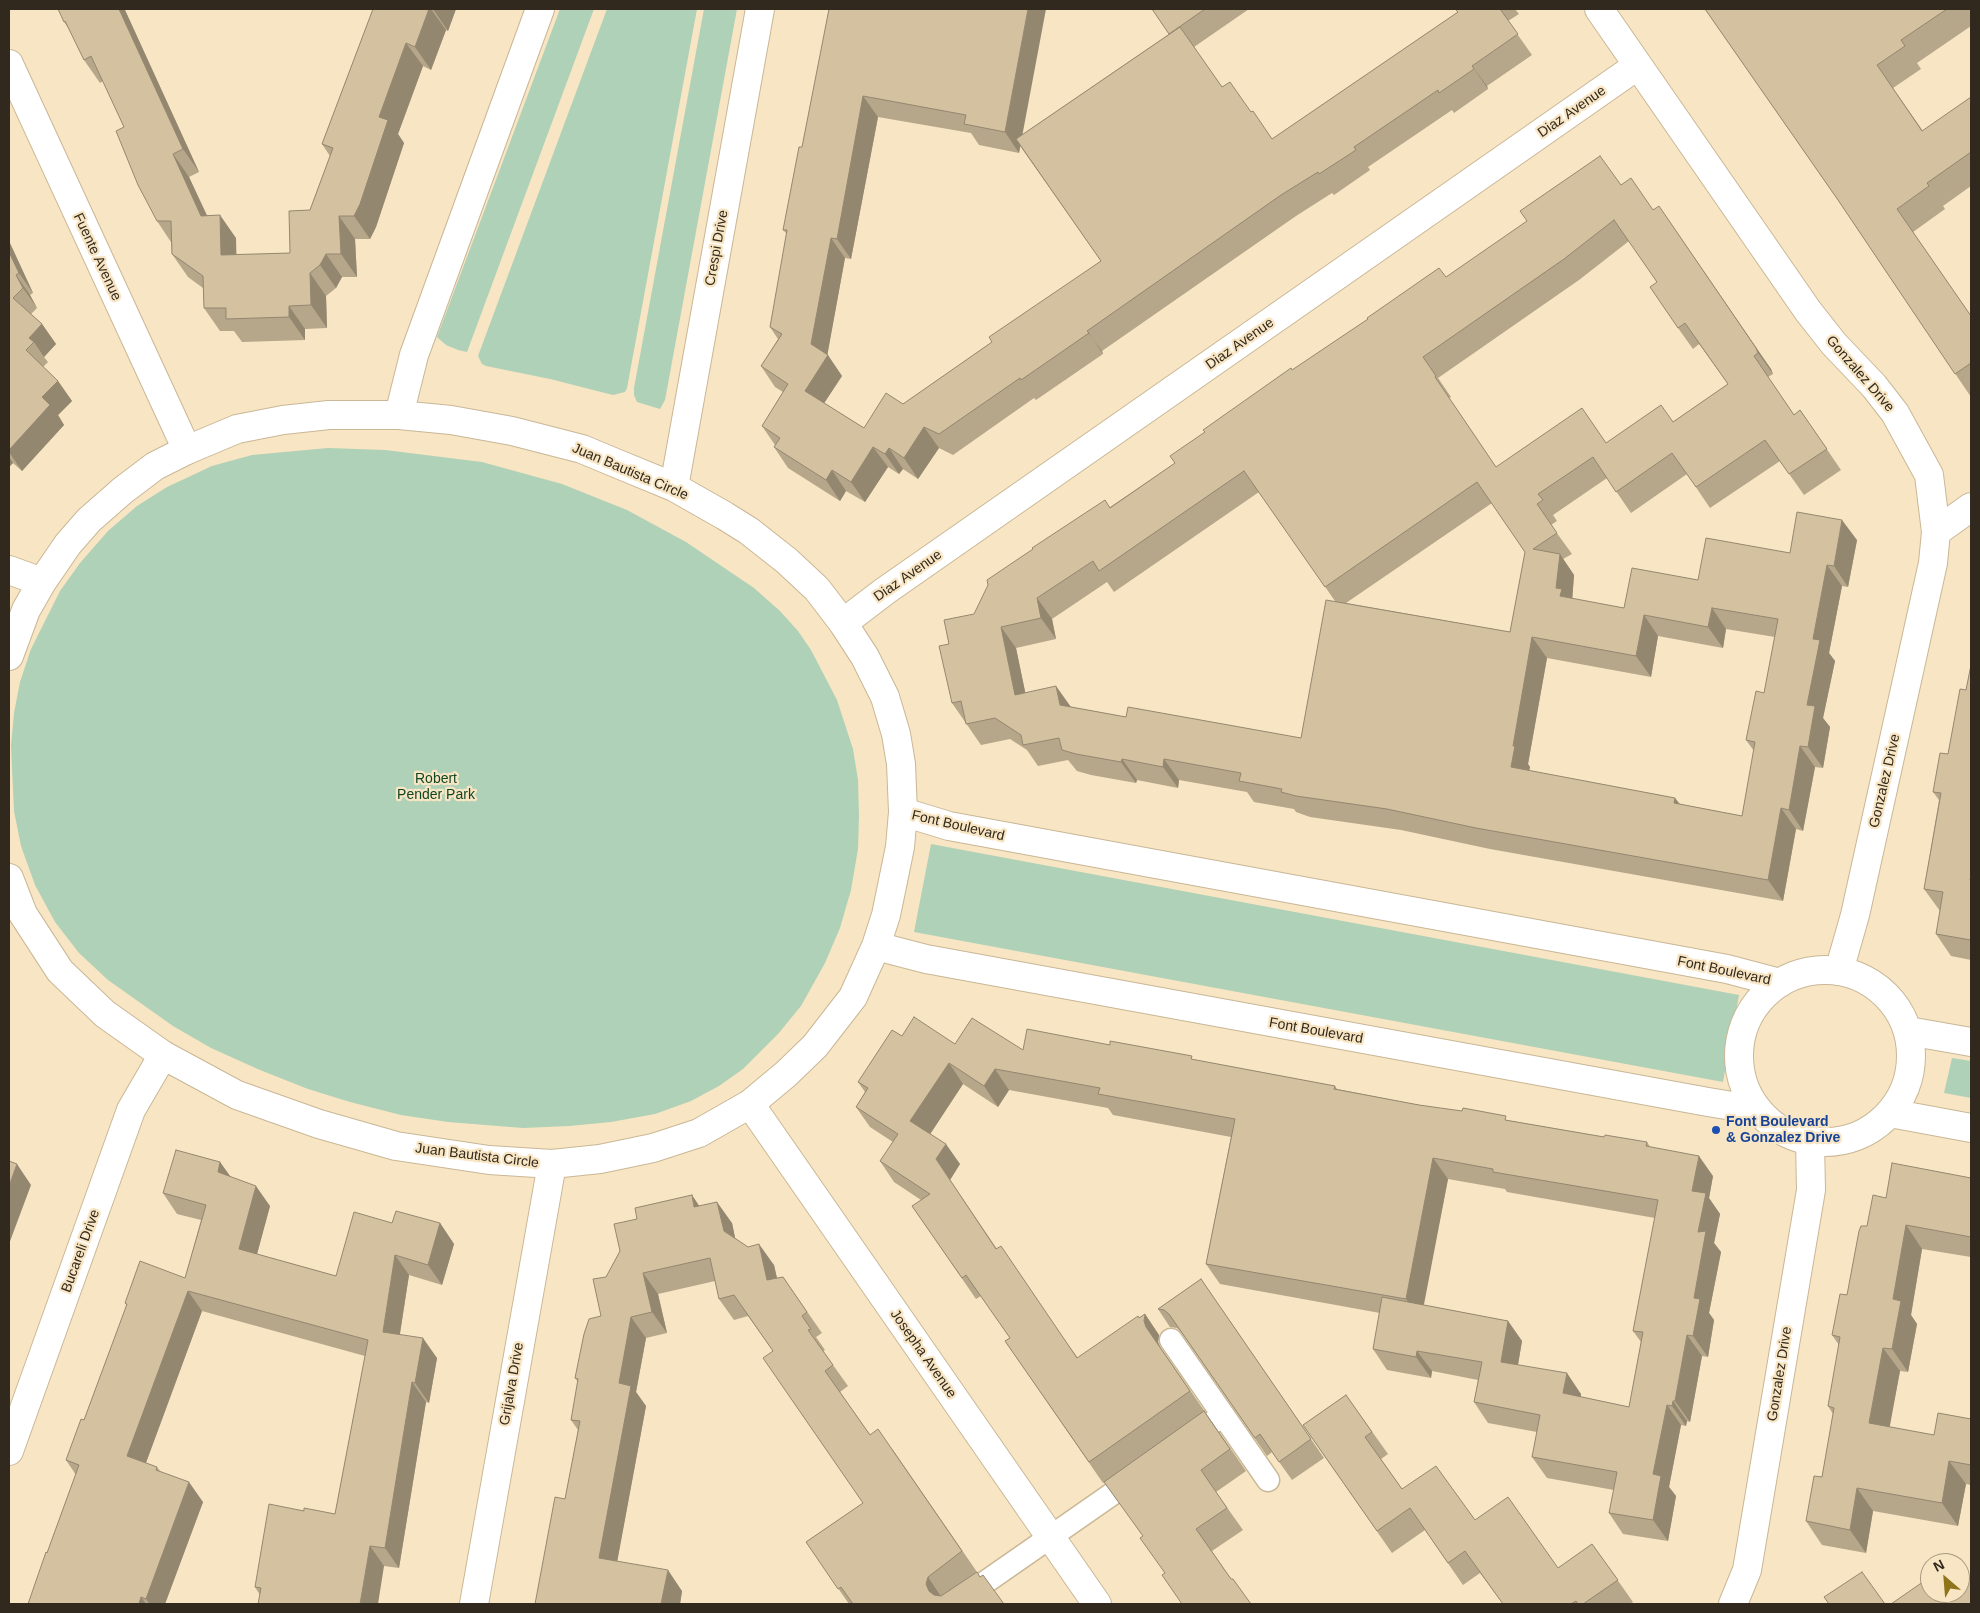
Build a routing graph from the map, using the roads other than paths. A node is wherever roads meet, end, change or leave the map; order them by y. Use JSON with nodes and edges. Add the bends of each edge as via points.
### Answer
{"nodes":[{"id":1,"x":540,"y":9,"type":"edge"},
{"id":2,"x":760,"y":9,"type":"edge"},
{"id":3,"x":1599,"y":9,"type":"edge"},
{"id":4,"x":9,"y":64,"type":"edge"},
{"id":5,"x":1637,"y":66,"type":"junction"},
{"id":6,"x":399,"y":415,"type":"junction"},
{"id":7,"x":186,"y":450,"type":"junction"},
{"id":8,"x":674,"y":487,"type":"junction"},
{"id":9,"x":1971,"y":507,"type":"edge"},
{"id":10,"x":1936,"y":532,"type":"junction"},
{"id":11,"x":9,"y":570,"type":"edge"},
{"id":12,"x":42,"y":582,"type":"junction"},
{"id":13,"x":844,"y":623,"type":"junction"},
{"id":14,"x":9,"y":656,"type":"edge"},
{"id":15,"x":903,"y":812,"type":"junction"},
{"id":16,"x":9,"y":878,"type":"edge"},
{"id":17,"x":876,"y":946,"type":"junction"},
{"id":18,"x":1839,"y":971,"type":"junction"},
{"id":19,"x":1780,"y":983,"type":"junction"},
{"id":20,"x":1908,"y":1031,"type":"junction"},
{"id":21,"x":1971,"y":1042,"type":"edge"},
{"id":22,"x":163,"y":1054,"type":"junction"},
{"id":23,"x":750,"y":1104,"type":"junction"},
{"id":24,"x":1757,"y":1110,"type":"junction"},
{"id":25,"x":1890,"y":1114,"type":"junction"},
{"id":26,"x":1971,"y":1128,"type":"edge"},
{"id":27,"x":1810,"y":1141,"type":"junction"},
{"id":28,"x":552,"y":1164,"type":"junction"},
{"id":29,"x":1171,"y":1340,"type":"edge"},
{"id":30,"x":1223,"y":1415,"type":"junction"},
{"id":31,"x":9,"y":1451,"type":"edge"},
{"id":32,"x":1268,"y":1480,"type":"dead end"},
{"id":33,"x":1050,"y":1537,"type":"junction"},
{"id":34,"x":474,"y":1604,"type":"edge"},
{"id":35,"x":954,"y":1604,"type":"edge"},
{"id":36,"x":1097,"y":1604,"type":"edge"},
{"id":37,"x":1733,"y":1604,"type":"edge"}],
"edges":[{"from":1,"to":6,"type":"street","via":[[414,355]]},
{"from":2,"to":8,"type":"street","name":"Crespi Drive"},
{"from":3,"to":5,"type":"street","name":"Gonzalez Drive"},
{"from":4,"to":7,"type":"street","name":"Fuente Avenue"},
{"from":5,"to":10,"type":"street","name":"Gonzalez Drive","via":[[1808,311],[1894,413],[1929,475]]},
{"from":5,"to":13,"type":"street","name":"Diaz Avenue","via":[[885,591]]},
{"from":6,"to":7,"type":"street","name":"Juan Bautista Circle","via":[[329,415],[283,420],[237,429]]},
{"from":6,"to":8,"type":"street","name":"Juan Bautista Circle","via":[[512,431],[556,442],[582,449]]},
{"from":7,"to":12,"type":"street","name":"Juan Bautista Circle","via":[[155,466],[90,520],[62,552]]},
{"from":8,"to":13,"type":"street","name":"Juan Bautista Circle","via":[[750,531],[817,589]]},
{"from":9,"to":10,"type":"street"},
{"from":10,"to":18,"type":"street","name":"Gonzalez Drive","via":[[1933,564],[1855,915]]},
{"from":11,"to":12,"type":"street"},
{"from":12,"to":14,"type":"street","name":"Juan Bautista Circle","via":[[26,610]]},
{"from":13,"to":15,"type":"street","name":"Juan Bautista Circle","via":[[865,657],[888,706],[901,764]]},
{"from":15,"to":17,"type":"street","name":"Juan Bautista Circle","via":[[900,847]]},
{"from":15,"to":19,"type":"street","name":"Font Boulevard","via":[[964,829],[1717,968]]},
{"from":16,"to":22,"type":"street","name":"Juan Bautista Circle","via":[[23,914],[60,970],[105,1014]]},
{"from":17,"to":23,"type":"street","name":"Juan Bautista Circle","via":[[853,997],[815,1046]]},
{"from":17,"to":24,"type":"street","name":"Font Boulevard","via":[[926,960]]},
{"from":18,"to":19,"type":"street","via":[[1809,971]]},
{"from":18,"to":20,"type":"street","via":[[1857,976],[1889,997]]},
{"from":19,"to":24,"type":"street","via":[[1754,1008],[1740,1041],[1741,1077]]},
{"from":20,"to":21,"type":"street"},
{"from":20,"to":25,"type":"street","via":[[1911,1057],[1907,1083]]},
{"from":22,"to":28,"type":"street","name":"Juan Bautista Circle","via":[[237,1095],[396,1146],[489,1160]]},
{"from":22,"to":31,"type":"street","name":"Bucareli Drive","via":[[132,1110]]},
{"from":23,"to":28,"type":"street","name":"Juan Bautista Circle","via":[[698,1133],[653,1148],[600,1159]]},
{"from":23,"to":33,"type":"street","name":"Josepha Avenue"},
{"from":24,"to":27,"type":"street","via":[[1778,1128]]},
{"from":25,"to":26,"type":"street"},
{"from":25,"to":27,"type":"street","via":[[1854,1137],[1832,1142]]},
{"from":27,"to":37,"type":"street","name":"Gonzalez Drive","via":[[1811,1190],[1748,1570]]},
{"from":28,"to":34,"type":"street","name":"Grijalva Drive"},
{"from":29,"to":30,"type":"lane"},
{"from":30,"to":32,"type":"lane"},
{"from":30,"to":33,"type":"lane"},
{"from":33,"to":35,"type":"lane"},
{"from":33,"to":36,"type":"street","name":"Josepha Avenue"}]}
